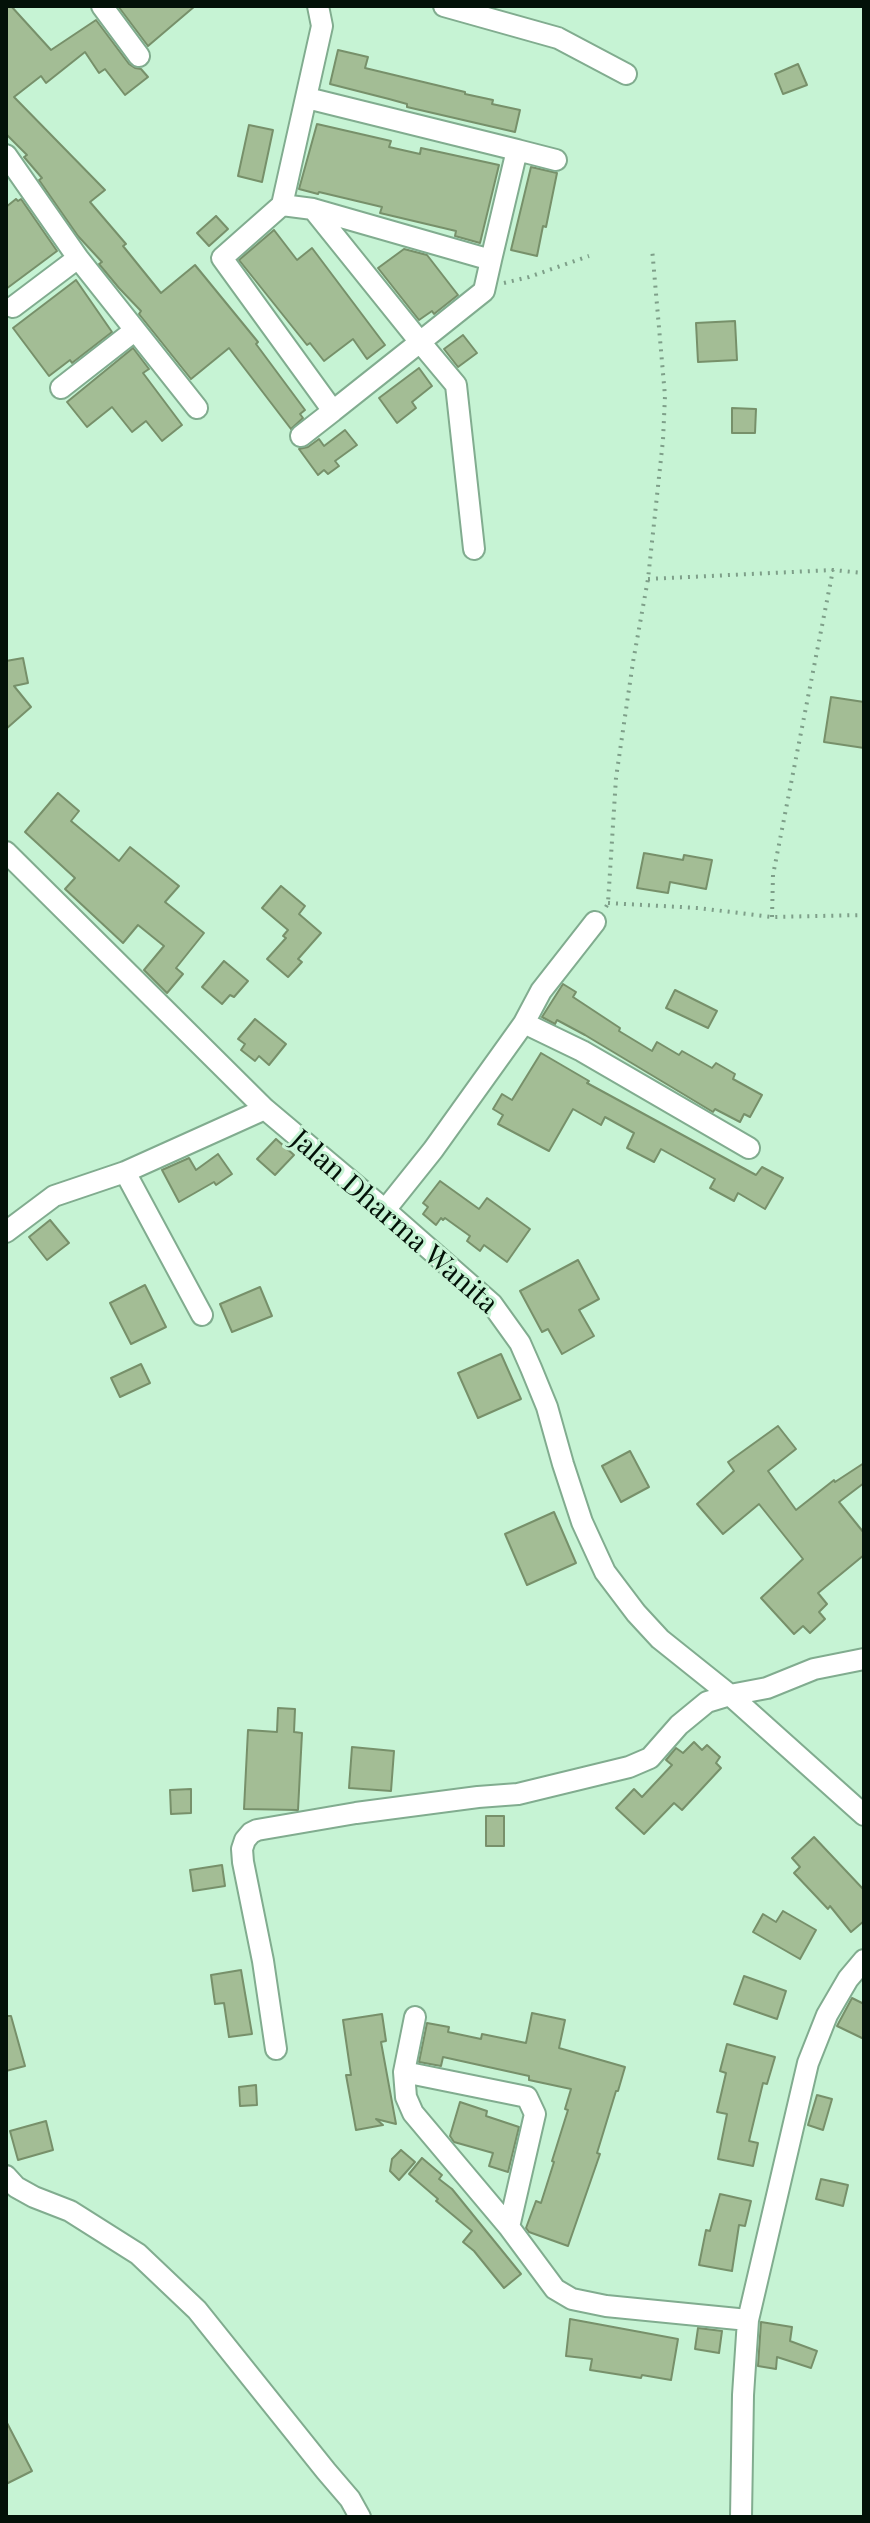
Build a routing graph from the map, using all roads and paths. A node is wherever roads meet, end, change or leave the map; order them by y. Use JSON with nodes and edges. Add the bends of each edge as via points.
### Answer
{"nodes":[{"id":1,"x":102,"y":6,"type":"edge"},
{"id":2,"x":318,"y":6,"type":"edge"},
{"id":3,"x":444,"y":6,"type":"edge"},
{"id":4,"x":139,"y":56,"type":"dead end"},
{"id":5,"x":626,"y":74,"type":"dead end"},
{"id":6,"x":307,"y":98,"type":"junction"},
{"id":7,"x":517,"y":150,"type":"junction"},
{"id":8,"x":6,"y":155,"type":"edge"},
{"id":9,"x":556,"y":160,"type":"dead end"},
{"id":10,"x":14,"y":185,"type":"edge"},
{"id":11,"x":282,"y":205,"type":"junction"},
{"id":12,"x":313,"y":209,"type":"junction"},
{"id":13,"x":652,"y":248,"type":"dead end"},
{"id":14,"x":589,"y":256,"type":"dead end"},
{"id":15,"x":78,"y":258,"type":"junction"},
{"id":16,"x":491,"y":260,"type":"junction"},
{"id":17,"x":486,"y":287,"type":"junction"},
{"id":18,"x":13,"y":307,"type":"dead end"},
{"id":19,"x":134,"y":331,"type":"junction"},
{"id":20,"x":420,"y":342,"type":"junction"},
{"id":21,"x":61,"y":388,"type":"dead end"},
{"id":22,"x":197,"y":408,"type":"dead end"},
{"id":23,"x":333,"y":411,"type":"junction"},
{"id":24,"x":301,"y":436,"type":"dead end"},
{"id":25,"x":474,"y":549,"type":"dead end"},
{"id":26,"x":833,"y":570,"type":"junction"},
{"id":27,"x":864,"y":573,"type":"edge"},
{"id":28,"x":648,"y":579,"type":"junction"},
{"id":29,"x":6,"y":852,"type":"edge"},
{"id":30,"x":608,"y":903,"type":"junction"},
{"id":31,"x":864,"y":915,"type":"edge"},
{"id":32,"x":772,"y":917,"type":"junction"},
{"id":33,"x":595,"y":922,"type":"joint"},
{"id":34,"x":524,"y":1023,"type":"junction"},
{"id":35,"x":265,"y":1109,"type":"junction"},
{"id":36,"x":749,"y":1148,"type":"dead end"},
{"id":37,"x":125,"y":1172,"type":"junction"},
{"id":38,"x":385,"y":1210,"type":"junction"},
{"id":39,"x":6,"y":1232,"type":"edge"},
{"id":40,"x":202,"y":1315,"type":"dead end"},
{"id":41,"x":864,"y":1659,"type":"edge"},
{"id":42,"x":730,"y":1695,"type":"junction"},
{"id":43,"x":864,"y":1815,"type":"edge"},
{"id":44,"x":864,"y":1960,"type":"edge"},
{"id":45,"x":415,"y":2017,"type":"dead end"},
{"id":46,"x":276,"y":2049,"type":"dead end"},
{"id":47,"x":404,"y":2072,"type":"junction"},
{"id":48,"x":6,"y":2176,"type":"edge"},
{"id":49,"x":509,"y":2227,"type":"junction"},
{"id":50,"x":748,"y":2320,"type":"junction"},
{"id":51,"x":360,"y":2517,"type":"edge"},
{"id":52,"x":741,"y":2517,"type":"edge"}],
"edges":[{"from":1,"to":4,"type":"street"},
{"from":2,"to":6,"type":"street","via":[[322,26]]},
{"from":3,"to":5,"type":"street","via":[[558,38]]},
{"from":6,"to":7,"type":"street"},
{"from":6,"to":11,"type":"street"},
{"from":7,"to":9,"type":"street"},
{"from":7,"to":16,"type":"street"},
{"from":8,"to":10,"type":"street"},
{"from":10,"to":15,"type":"street"},
{"from":11,"to":12,"type":"street"},
{"from":11,"to":23,"type":"street","via":[[222,258]]},
{"from":12,"to":16,"type":"street"},
{"from":12,"to":20,"type":"street"},
{"from":13,"to":28,"type":"path","via":[[665,396]]},
{"from":14,"to":17,"type":"path"},
{"from":15,"to":18,"type":"street"},
{"from":15,"to":19,"type":"street"},
{"from":16,"to":17,"type":"street"},
{"from":17,"to":20,"type":"street"},
{"from":19,"to":21,"type":"street"},
{"from":19,"to":22,"type":"street"},
{"from":20,"to":23,"type":"street"},
{"from":20,"to":25,"type":"street","via":[[456,385]]},
{"from":23,"to":24,"type":"street"},
{"from":26,"to":27,"type":"path"},
{"from":26,"to":28,"type":"path"},
{"from":26,"to":32,"type":"path","via":[[773,875]]},
{"from":28,"to":30,"type":"path","via":[[616,778]]},
{"from":29,"to":35,"type":"street","name":"Jalan Dharma Wanita"},
{"from":30,"to":32,"type":"path"},
{"from":30,"to":33,"type":"path"},
{"from":31,"to":32,"type":"path"},
{"from":33,"to":34,"type":"street","via":[[541,991]]},
{"from":34,"to":36,"type":"street"},
{"from":34,"to":38,"type":"street"},
{"from":35,"to":37,"type":"street"},
{"from":35,"to":38,"type":"street","name":"Jalan Dharma Wanita"},
{"from":37,"to":39,"type":"street","via":[[54,1196]]},
{"from":37,"to":40,"type":"street"},
{"from":38,"to":42,"type":"street","name":"Jalan Dharma Wanita","via":[[504,1319],[547,1407],[582,1522],[605,1572],[660,1639]]},
{"from":41,"to":42,"type":"street"},
{"from":42,"to":43,"type":"street","name":"Jalan Dharma Wanita"},
{"from":42,"to":46,"type":"street","via":[[707,1702],[650,1758],[629,1767],[518,1794],[356,1813],[251,1833],[242,1849],[243,1862]]},
{"from":44,"to":50,"type":"street","via":[[827,2015],[808,2063]]},
{"from":45,"to":47,"type":"street"},
{"from":47,"to":49,"type":"street","via":[[413,2113]]},
{"from":47,"to":49,"type":"street","via":[[527,2097],[535,2114]]},
{"from":48,"to":51,"type":"street","via":[[16,2187],[70,2211],[138,2254],[197,2310]]},
{"from":49,"to":50,"type":"street","via":[[555,2289],[572,2299]]},
{"from":50,"to":52,"type":"street"}]}
